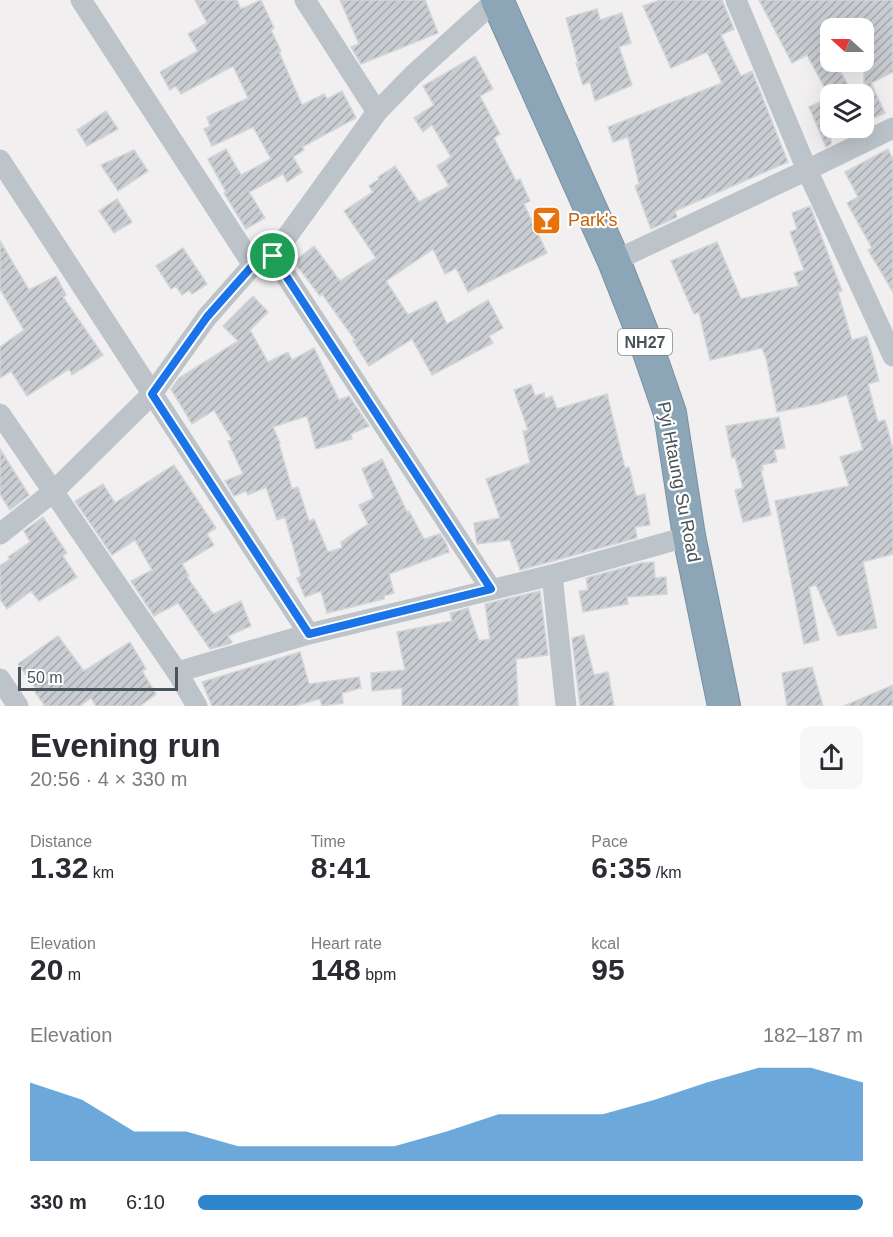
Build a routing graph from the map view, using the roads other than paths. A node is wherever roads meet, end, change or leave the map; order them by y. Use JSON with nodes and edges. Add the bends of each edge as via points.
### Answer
{"nodes":[{"id":1,"x":81,"y":0,"type":"edge"},
{"id":2,"x":305,"y":0,"type":"edge"},
{"id":3,"x":497,"y":0,"type":"edge"},
{"id":4,"x":736,"y":0,"type":"edge"},
{"id":5,"x":377,"y":112,"type":"junction"},
{"id":6,"x":893,"y":128,"type":"edge"},
{"id":7,"x":0,"y":160,"type":"edge"},
{"id":8,"x":807,"y":170,"type":"junction"},
{"id":9,"x":273,"y":256,"type":"junction"},
{"id":10,"x":614,"y":261,"type":"junction"},
{"id":11,"x":253,"y":265,"type":"junction"},
{"id":12,"x":893,"y":356,"type":"edge"},
{"id":13,"x":152,"y":394,"type":"junction"},
{"id":14,"x":0,"y":414,"type":"edge"},
{"id":15,"x":53,"y":492,"type":"junction"},
{"id":16,"x":0,"y":534,"type":"edge"},
{"id":17,"x":689,"y":536,"type":"junction"},
{"id":18,"x":552,"y":575,"type":"junction"},
{"id":19,"x":491,"y":589,"type":"junction"},
{"id":20,"x":309,"y":634,"type":"junction"},
{"id":21,"x":177,"y":672,"type":"junction"},
{"id":22,"x":0,"y":679,"type":"edge"},
{"id":23,"x":18,"y":706,"type":"edge"},
{"id":24,"x":197,"y":706,"type":"edge"},
{"id":25,"x":566,"y":706,"type":"edge"},
{"id":26,"x":724,"y":706,"type":"edge"}],
"edges":[{"from":1,"to":11,"type":"street"},
{"from":2,"to":5,"type":"street"},
{"from":3,"to":5,"type":"street"},
{"from":3,"to":10,"type":"highway","name":"Pyi Htaung Su Road","number":"NH27"},
{"from":4,"to":8,"type":"street"},
{"from":5,"to":9,"type":"street"},
{"from":6,"to":8,"type":"street"},
{"from":7,"to":13,"type":"street"},
{"from":8,"to":10,"type":"street"},
{"from":8,"to":12,"type":"street"},
{"from":9,"to":11,"type":"street"},
{"from":9,"to":19,"type":"street"},
{"from":10,"to":17,"type":"highway","name":"Pyi Htaung Su Road","number":"NH27","via":[[670,413]]},
{"from":11,"to":13,"type":"street","via":[[207,317]]},
{"from":13,"to":15,"type":"street"},
{"from":13,"to":20,"type":"street"},
{"from":14,"to":15,"type":"street"},
{"from":15,"to":16,"type":"street"},
{"from":15,"to":21,"type":"street"},
{"from":17,"to":18,"type":"street"},
{"from":17,"to":26,"type":"highway","name":"Pyi Htaung Su Road","number":"NH27"},
{"from":18,"to":19,"type":"street"},
{"from":18,"to":25,"type":"street"},
{"from":19,"to":20,"type":"street"},
{"from":20,"to":21,"type":"street"},
{"from":21,"to":24,"type":"street"},
{"from":22,"to":23,"type":"street"}]}
